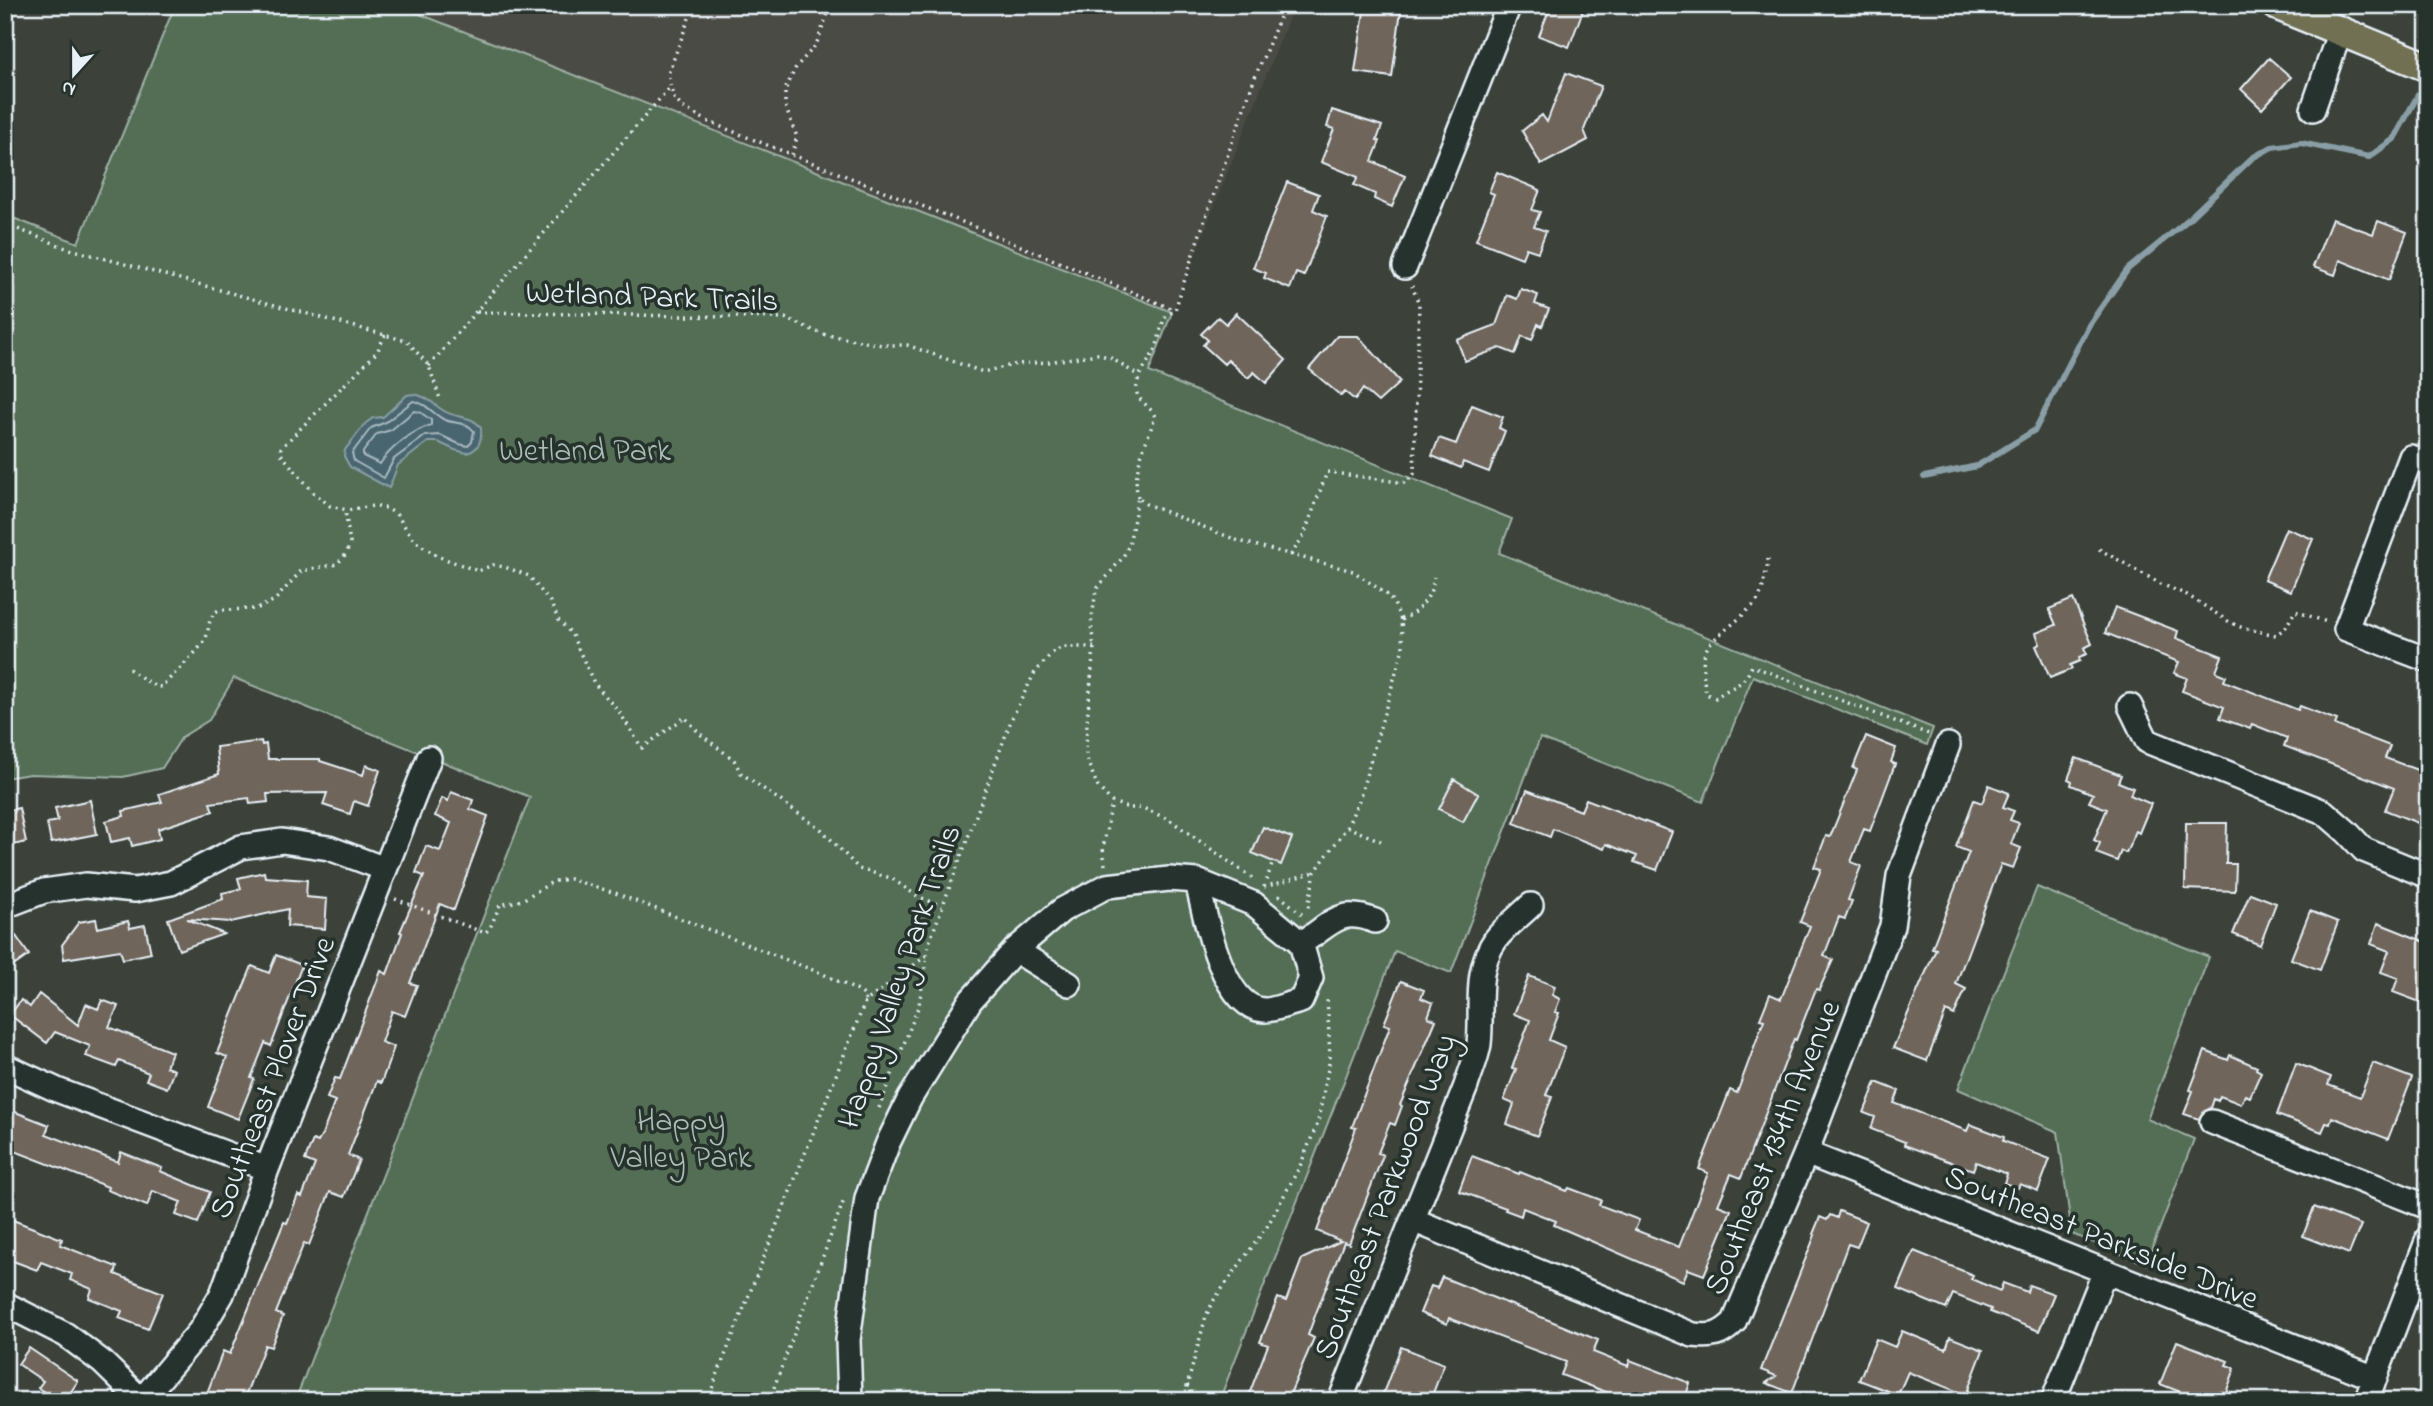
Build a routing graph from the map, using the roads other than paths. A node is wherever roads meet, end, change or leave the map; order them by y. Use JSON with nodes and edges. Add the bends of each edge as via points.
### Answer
{"nodes":[{"id":1,"x":1508,"y":5,"type":"edge"},
{"id":2,"x":2276,"y":5,"type":"edge"},
{"id":3,"x":2340,"y":32,"type":"junction"},
{"id":4,"x":2428,"y":67,"type":"edge"},
{"id":5,"x":2316,"y":111,"type":"dead end"},
{"id":6,"x":1405,"y":267,"type":"dead end"},
{"id":7,"x":2428,"y":463,"type":"edge"},
{"id":8,"x":2428,"y":660,"type":"edge"},
{"id":9,"x":2130,"y":706,"type":"dead end"},
{"id":10,"x":1948,"y":745,"type":"road end"},
{"id":11,"x":429,"y":758,"type":"dead end"},
{"id":12,"x":385,"y":869,"type":"junction"},
{"id":13,"x":2428,"y":876,"type":"edge"},
{"id":14,"x":1197,"y":881,"type":"junction"},
{"id":15,"x":1531,"y":905,"type":"dead end"},
{"id":16,"x":5,"y":906,"type":"edge"},
{"id":17,"x":1375,"y":921,"type":"dead end"},
{"id":18,"x":1301,"y":943,"type":"junction"},
{"id":19,"x":1015,"y":950,"type":"junction"},
{"id":20,"x":1069,"y":984,"type":"dead end"},
{"id":21,"x":5,"y":1066,"type":"edge"},
{"id":22,"x":2212,"y":1122,"type":"dead end"},
{"id":23,"x":1806,"y":1153,"type":"junction"},
{"id":24,"x":267,"y":1169,"type":"junction"},
{"id":25,"x":2428,"y":1207,"type":"edge"},
{"id":26,"x":1413,"y":1220,"type":"junction"},
{"id":27,"x":2428,"y":1239,"type":"edge"},
{"id":28,"x":2105,"y":1272,"type":"junction"},
{"id":29,"x":2420,"y":1286,"type":"edge"},
{"id":30,"x":5,"y":1304,"type":"edge"},
{"id":31,"x":2375,"y":1378,"type":"junction"},
{"id":32,"x":141,"y":1401,"type":"edge"},
{"id":33,"x":850,"y":1401,"type":"edge"},
{"id":34,"x":1340,"y":1401,"type":"edge"},
{"id":35,"x":2053,"y":1401,"type":"edge"},
{"id":36,"x":2366,"y":1401,"type":"edge"}],
"edges":[{"from":1,"to":6,"type":"street"},
{"from":2,"to":3,"type":"main road"},
{"from":3,"to":4,"type":"main road"},
{"from":3,"to":5,"type":"street"},
{"from":7,"to":8,"type":"street","via":[[2411,457],[2346,629]]},
{"from":9,"to":13,"type":"street","via":[[2147,741],[2324,812],[2364,850]]},
{"from":10,"to":23,"type":"street","name":"Southeast 134th Avenue","via":[[1899,876],[1892,926]]},
{"from":11,"to":12,"type":"street","name":"Southeast Plover Drive"},
{"from":12,"to":16,"type":"street","via":[[329,848],[282,841],[241,847],[171,883],[135,890],[86,885],[44,891]]},
{"from":12,"to":24,"type":"street","name":"Southeast Plover Drive"},
{"from":14,"to":18,"type":"street","via":[[1254,904]]},
{"from":14,"to":18,"type":"street","via":[[1211,942],[1245,1003],[1264,1010],[1301,1001],[1311,978]]},
{"from":14,"to":19,"type":"street","via":[[1107,886],[1062,910]]},
{"from":15,"to":26,"type":"street","name":"Southeast Parkwood Way","via":[[1497,938],[1485,960],[1478,1048]]},
{"from":17,"to":18,"type":"street","via":[[1339,916]]},
{"from":19,"to":20,"type":"street"},
{"from":19,"to":33,"type":"street","via":[[971,1001],[910,1098],[867,1198],[848,1340]]},
{"from":21,"to":24,"type":"street"},
{"from":22,"to":25,"type":"street"},
{"from":23,"to":26,"type":"street","name":"Southeast 134th Avenue","via":[[1734,1322],[1724,1333],[1710,1337],[1693,1335]]},
{"from":23,"to":28,"type":"street","name":"Southeast Parkside Drive"},
{"from":24,"to":32,"type":"street","name":"Southeast Plover Drive","via":[[222,1294],[200,1331]]},
{"from":26,"to":34,"type":"street","name":"Southeast Parkwood Way"},
{"from":27,"to":29,"type":"street"},
{"from":28,"to":31,"type":"street","name":"Southeast Parkside Drive"},
{"from":28,"to":35,"type":"street"},
{"from":29,"to":31,"type":"street"},
{"from":30,"to":32,"type":"street","via":[[66,1335],[103,1362]]},
{"from":31,"to":36,"type":"street"}]}
